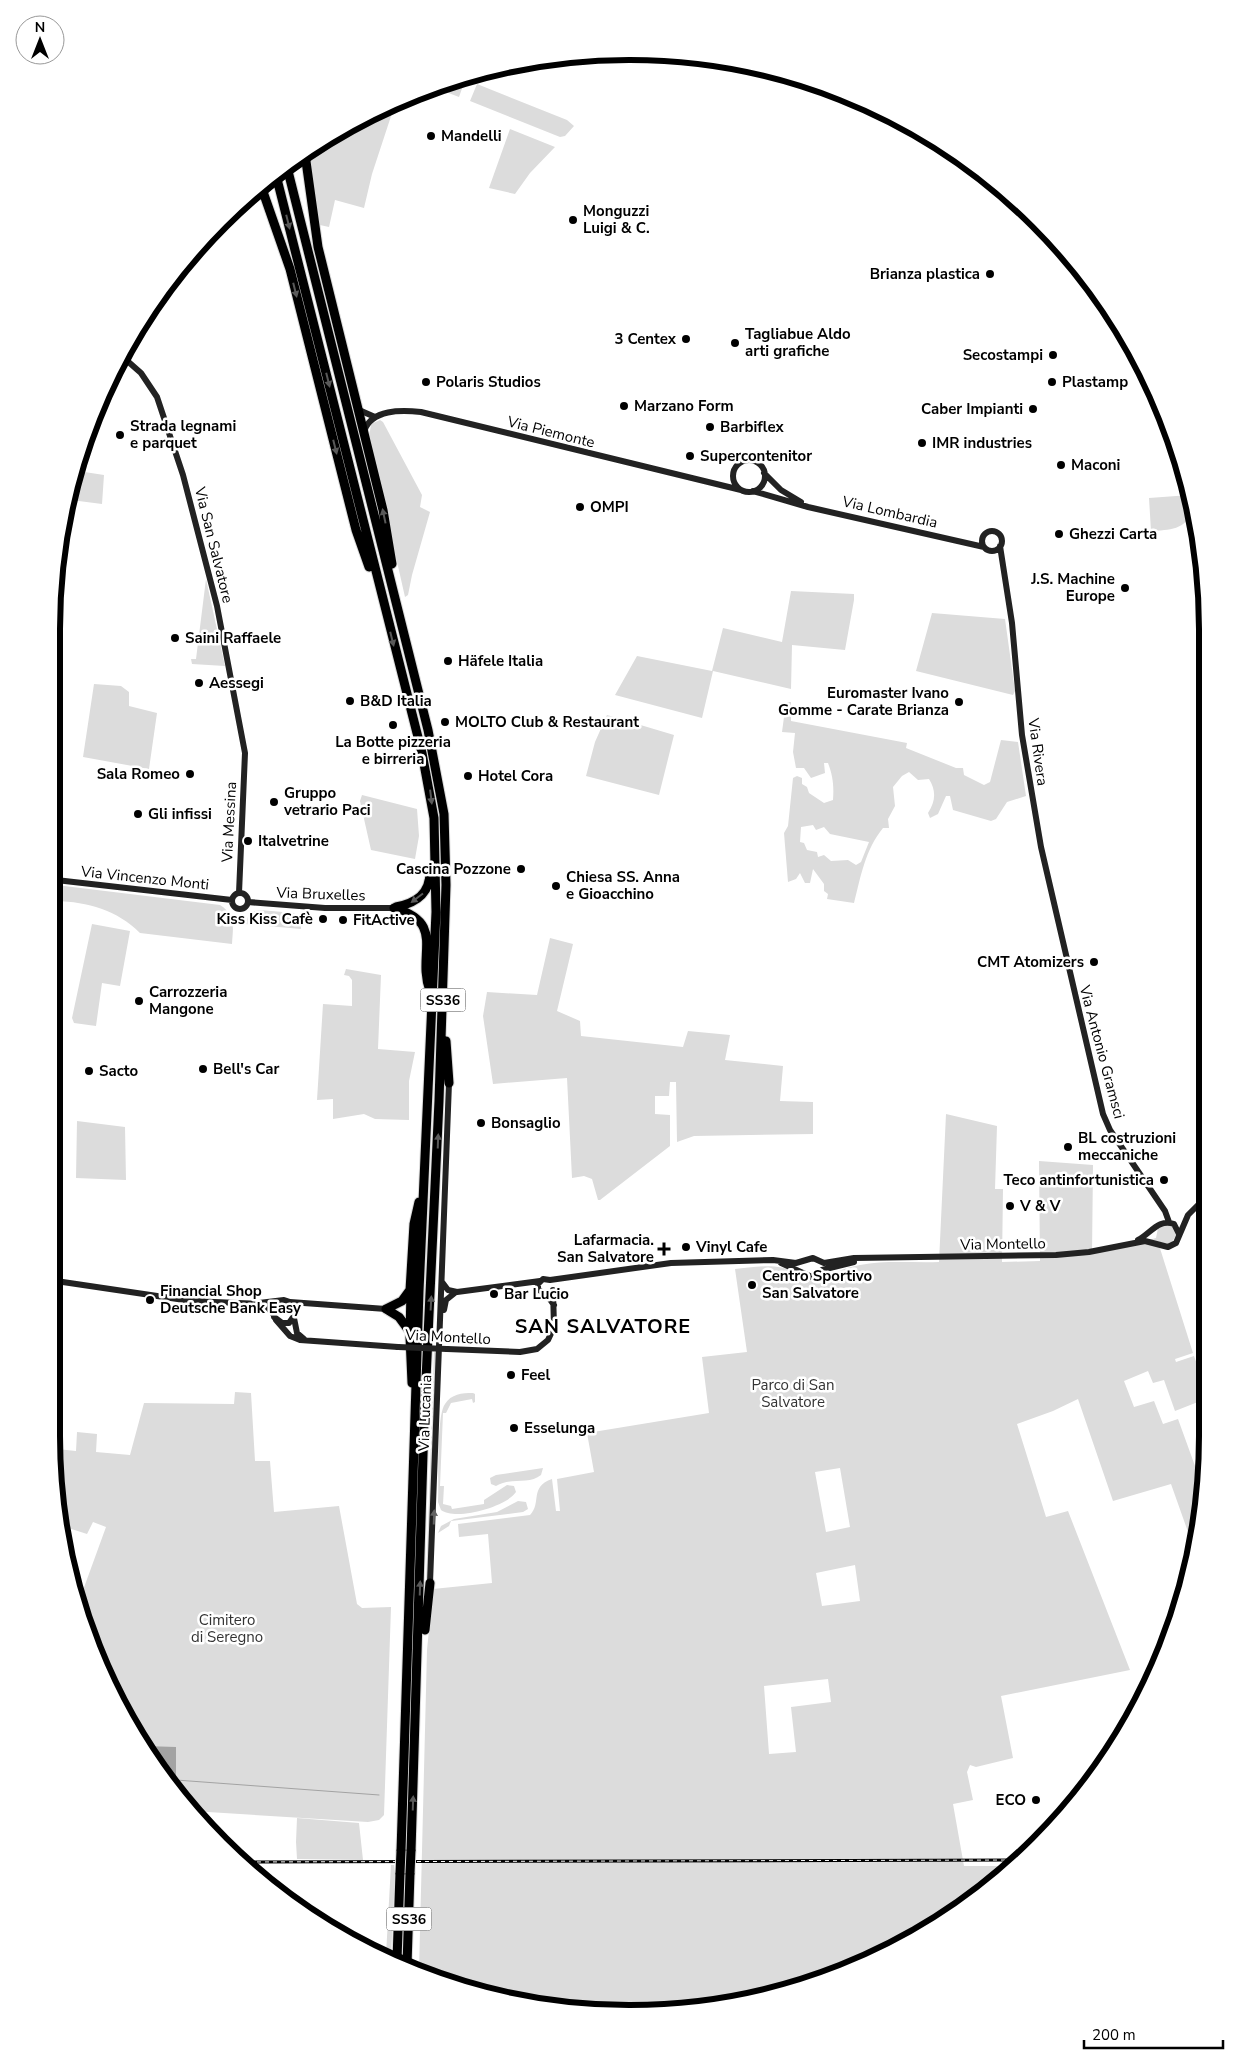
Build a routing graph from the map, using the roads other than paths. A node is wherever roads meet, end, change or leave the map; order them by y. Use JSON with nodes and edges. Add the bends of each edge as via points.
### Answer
{"nodes":[{"id":1,"x":306,"y":161,"type":"edge"},
{"id":2,"x":289,"y":174,"type":"edge"},
{"id":3,"x":278,"y":182,"type":"edge"},
{"id":4,"x":264,"y":193,"type":"edge"},
{"id":5,"x":128,"y":361,"type":"edge"},
{"id":6,"x":359,"y":410,"type":"junction"},
{"id":7,"x":375,"y":417,"type":"junction"},
{"id":8,"x":364,"y":431,"type":"junction"},
{"id":9,"x":764,"y":473,"type":"junction"},
{"id":10,"x":733,"y":475,"type":"junction"},
{"id":11,"x":720,"y":484,"type":"junction"},
{"id":12,"x":741,"y":490,"type":"junction"},
{"id":13,"x":753,"y":491,"type":"junction"},
{"id":14,"x":808,"y":507,"type":"junction"},
{"id":15,"x":984,"y":536,"type":"junction"},
{"id":16,"x":966,"y":542,"type":"junction"},
{"id":17,"x":1000,"y":546,"type":"junction"},
{"id":18,"x":984,"y":547,"type":"junction"},
{"id":19,"x":992,"y":551,"type":"junction"},
{"id":20,"x":1003,"y":562,"type":"junction"},
{"id":21,"x":396,"y":599,"type":"junction"},
{"id":22,"x":384,"y":606,"type":"junction"},
{"id":23,"x":244,"y":753,"type":"joint"},
{"id":24,"x":435,"y":843,"type":"junction"},
{"id":25,"x":60,"y":880,"type":"edge"},
{"id":26,"x":239,"y":893,"type":"junction"},
{"id":27,"x":232,"y":900,"type":"junction"},
{"id":28,"x":248,"y":902,"type":"junction"},
{"id":29,"x":394,"y":908,"type":"junction"},
{"id":30,"x":1062,"y":943,"type":"joint"},
{"id":31,"x":432,"y":996,"type":"junction"},
{"id":32,"x":442,"y":1000,"type":"junction"},
{"id":33,"x":450,"y":1083,"type":"joint"},
{"id":34,"x":423,"y":1192,"type":"junction"},
{"id":35,"x":1199,"y":1205,"type":"edge"},
{"id":36,"x":1188,"y":1215,"type":"junction"},
{"id":37,"x":1167,"y":1222,"type":"junction"},
{"id":38,"x":1155,"y":1228,"type":"junction"},
{"id":39,"x":1179,"y":1234,"type":"junction"},
{"id":40,"x":1134,"y":1242,"type":"junction"},
{"id":41,"x":1158,"y":1244,"type":"junction"},
{"id":42,"x":871,"y":1258,"type":"junction"},
{"id":43,"x":773,"y":1260,"type":"junction"},
{"id":44,"x":818,"y":1261,"type":"junction"},
{"id":45,"x":804,"y":1262,"type":"junction"},
{"id":46,"x":820,"y":1272,"type":"junction"},
{"id":47,"x":803,"y":1273,"type":"junction"},
{"id":48,"x":564,"y":1277,"type":"junction"},
{"id":49,"x":550,"y":1280,"type":"junction"},
{"id":50,"x":60,"y":1282,"type":"edge"},
{"id":51,"x":442,"y":1282,"type":"junction"},
{"id":52,"x":412,"y":1283,"type":"junction"},
{"id":53,"x":539,"y":1284,"type":"junction"},
{"id":54,"x":553,"y":1289,"type":"junction"},
{"id":55,"x":457,"y":1292,"type":"junction"},
{"id":56,"x":545,"y":1294,"type":"junction"},
{"id":57,"x":279,"y":1301,"type":"junction"},
{"id":58,"x":290,"y":1302,"type":"junction"},
{"id":59,"x":255,"y":1304,"type":"junction"},
{"id":60,"x":309,"y":1305,"type":"junction"},
{"id":61,"x":554,"y":1305,"type":"junction"},
{"id":62,"x":386,"y":1309,"type":"junction"},
{"id":63,"x":295,"y":1315,"type":"junction"},
{"id":64,"x":274,"y":1317,"type":"junction"},
{"id":65,"x":410,"y":1333,"type":"junction"},
{"id":66,"x":440,"y":1338,"type":"junction"},
{"id":67,"x":307,"y":1341,"type":"junction"},
{"id":68,"x":416,"y":1409,"type":"junction"},
{"id":69,"x":430,"y":1583,"type":"joint"},
{"id":70,"x":416,"y":1709,"type":"junction"},
{"id":71,"x":397,"y":1955,"type":"edge"},
{"id":72,"x":407,"y":1960,"type":"edge"}],
"edges":[{"from":1,"to":6,"type":"highway","via":[[318,247]]},
{"from":2,"to":21,"type":"highway","number":"SS36"},
{"from":3,"to":22,"type":"highway","number":"SS36","one_way":true},
{"from":4,"to":22,"type":"highway","one_way":true,"via":[[290,269],[356,530]]},
{"from":5,"to":23,"type":"street","name":"Via San Salvatore","via":[[141,373],[156,397],[183,475],[217,606]]},
{"from":6,"to":7,"type":"street"},
{"from":6,"to":8,"type":"highway"},
{"from":7,"to":8,"type":"street","via":[[367,423]]},
{"from":7,"to":11,"type":"street","name":"Via Piemonte","via":[[402,410],[421,412]]},
{"from":21,"to":8,"type":"highway","one_way":true,"via":[[388,531]]},
{"from":9,"to":10,"type":"street","via":[[759,464],[746,460],[738,464]]},
{"from":9,"to":13,"type":"street","via":[[761,486]]},
{"from":9,"to":14,"type":"street","name":"Via Lombardia"},
{"from":10,"to":11,"type":"street"},
{"from":10,"to":12,"type":"street"},
{"from":11,"to":12,"type":"street","name":"Via Piemonte"},
{"from":12,"to":13,"type":"street"},
{"from":13,"to":14,"type":"street","name":"Via Lombardia"},
{"from":14,"to":16,"type":"street","name":"Via Lombardia"},
{"from":15,"to":16,"type":"street"},
{"from":15,"to":17,"type":"street","via":[[989,532],[997,533],[1002,539]]},
{"from":15,"to":18,"type":"street"},
{"from":16,"to":18,"type":"street","name":"Via Lombardia"},
{"from":17,"to":19,"type":"street"},
{"from":17,"to":20,"type":"street","name":"Via Rivera"},
{"from":18,"to":19,"type":"street"},
{"from":19,"to":20,"type":"street"},
{"from":20,"to":30,"type":"street","name":"Via Rivera","via":[[1022,734],[1041,848]]},
{"from":21,"to":32,"type":"highway","number":"SS36","via":[[428,730],[444,814],[446,875]]},
{"from":22,"to":24,"type":"highway","number":"SS36","one_way":true,"via":[[430,788]]},
{"from":23,"to":26,"type":"street","name":"Via Messina"},
{"from":24,"to":29,"type":"highway","one_way":true,"via":[[431,850],[430,882],[426,891],[418,900]]},
{"from":24,"to":31,"type":"highway","number":"SS36"},
{"from":25,"to":27,"type":"street","name":"Via Vincenzo Monti"},
{"from":26,"to":27,"type":"street"},
{"from":26,"to":28,"type":"street"},
{"from":27,"to":28,"type":"street","via":[[233,905],[240,909]]},
{"from":28,"to":29,"type":"street","name":"Via Bruxelles","via":[[325,908]]},
{"from":29,"to":31,"type":"highway","via":[[408,912],[424,926],[428,937],[426,981]]},
{"from":30,"to":37,"type":"street","name":"Via Antonio Gramsci","via":[[1103,1114],[1110,1130],[1165,1211]]},
{"from":31,"to":34,"type":"highway","number":"SS36"},
{"from":32,"to":33,"type":"highway"},
{"from":70,"to":32,"type":"highway","number":"SS36","one_way":true,"via":[[424,1422]]},
{"from":33,"to":51,"type":"street","name":"Via Lucania"},
{"from":34,"to":52,"type":"highway","via":[[415,1218]]},
{"from":34,"to":68,"type":"highway","number":"SS36"},
{"from":35,"to":36,"type":"street"},
{"from":36,"to":37,"type":"street"},
{"from":36,"to":39,"type":"street"},
{"from":37,"to":38,"type":"street"},
{"from":37,"to":39,"type":"street","via":[[1176,1226]]},
{"from":38,"to":40,"type":"street","name":"Via Montello"},
{"from":38,"to":41,"type":"street","via":[[1154,1237]]},
{"from":39,"to":41,"type":"street","via":[[1171,1247]]},
{"from":40,"to":41,"type":"street","name":"Via Montello"},
{"from":40,"to":42,"type":"street","name":"Via Montello","via":[[1089,1252],[1029,1256]]},
{"from":42,"to":44,"type":"street","name":"Via Montello"},
{"from":42,"to":46,"type":"street","name":"Via Montello"},
{"from":43,"to":45,"type":"street"},
{"from":43,"to":47,"type":"street"},
{"from":43,"to":48,"type":"street","via":[[671,1263]]},
{"from":44,"to":45,"type":"street","via":[[809,1258]]},
{"from":44,"to":46,"type":"street"},
{"from":45,"to":47,"type":"street"},
{"from":46,"to":47,"type":"street","via":[[812,1277]]},
{"from":48,"to":49,"type":"street"},
{"from":48,"to":54,"type":"street"},
{"from":49,"to":53,"type":"street"},
{"from":49,"to":54,"type":"street"},
{"from":50,"to":59,"type":"street","name":"Via Montello","via":[[191,1301]]},
{"from":51,"to":55,"type":"street","via":[[448,1290]]},
{"from":51,"to":66,"type":"street","name":"Via Lucania"},
{"from":52,"to":62,"type":"highway","via":[[402,1301]]},
{"from":52,"to":65,"type":"highway"},
{"from":53,"to":55,"type":"street","via":[[528,1282]]},
{"from":53,"to":56,"type":"street"},
{"from":54,"to":56,"type":"street"},
{"from":54,"to":61,"type":"street","name":"Via Montello"},
{"from":55,"to":66,"type":"street","name":"Via Montello","via":[[446,1300]]},
{"from":56,"to":61,"type":"street"},
{"from":57,"to":58,"type":"street"},
{"from":57,"to":59,"type":"street","name":"Via Montello"},
{"from":57,"to":64,"type":"street","via":[[273,1308]]},
{"from":58,"to":60,"type":"street"},
{"from":58,"to":63,"type":"street"},
{"from":59,"to":64,"type":"street","name":"Via Montello","via":[[265,1306]]},
{"from":60,"to":62,"type":"street"},
{"from":60,"to":63,"type":"street"},
{"from":61,"to":67,"type":"street","name":"Via Montello","bridge":true,"via":[[555,1320],[548,1340],[537,1349],[520,1352]]},
{"from":62,"to":65,"type":"highway","via":[[399,1317]]},
{"from":63,"to":64,"type":"street","via":[[285,1324]]},
{"from":63,"to":67,"type":"street","via":[[297,1334]]},
{"from":64,"to":67,"type":"street","name":"Via Montello","via":[[290,1336]]},
{"from":65,"to":68,"type":"highway"},
{"from":69,"to":66,"type":"street","name":"Via Lucania","one_way":true},
{"from":68,"to":71,"type":"highway","number":"SS36","bridge":true},
{"from":69,"to":70,"type":"highway","via":[[422,1687]]},
{"from":72,"to":70,"type":"highway","number":"SS36","one_way":true,"bridge":true}]}
